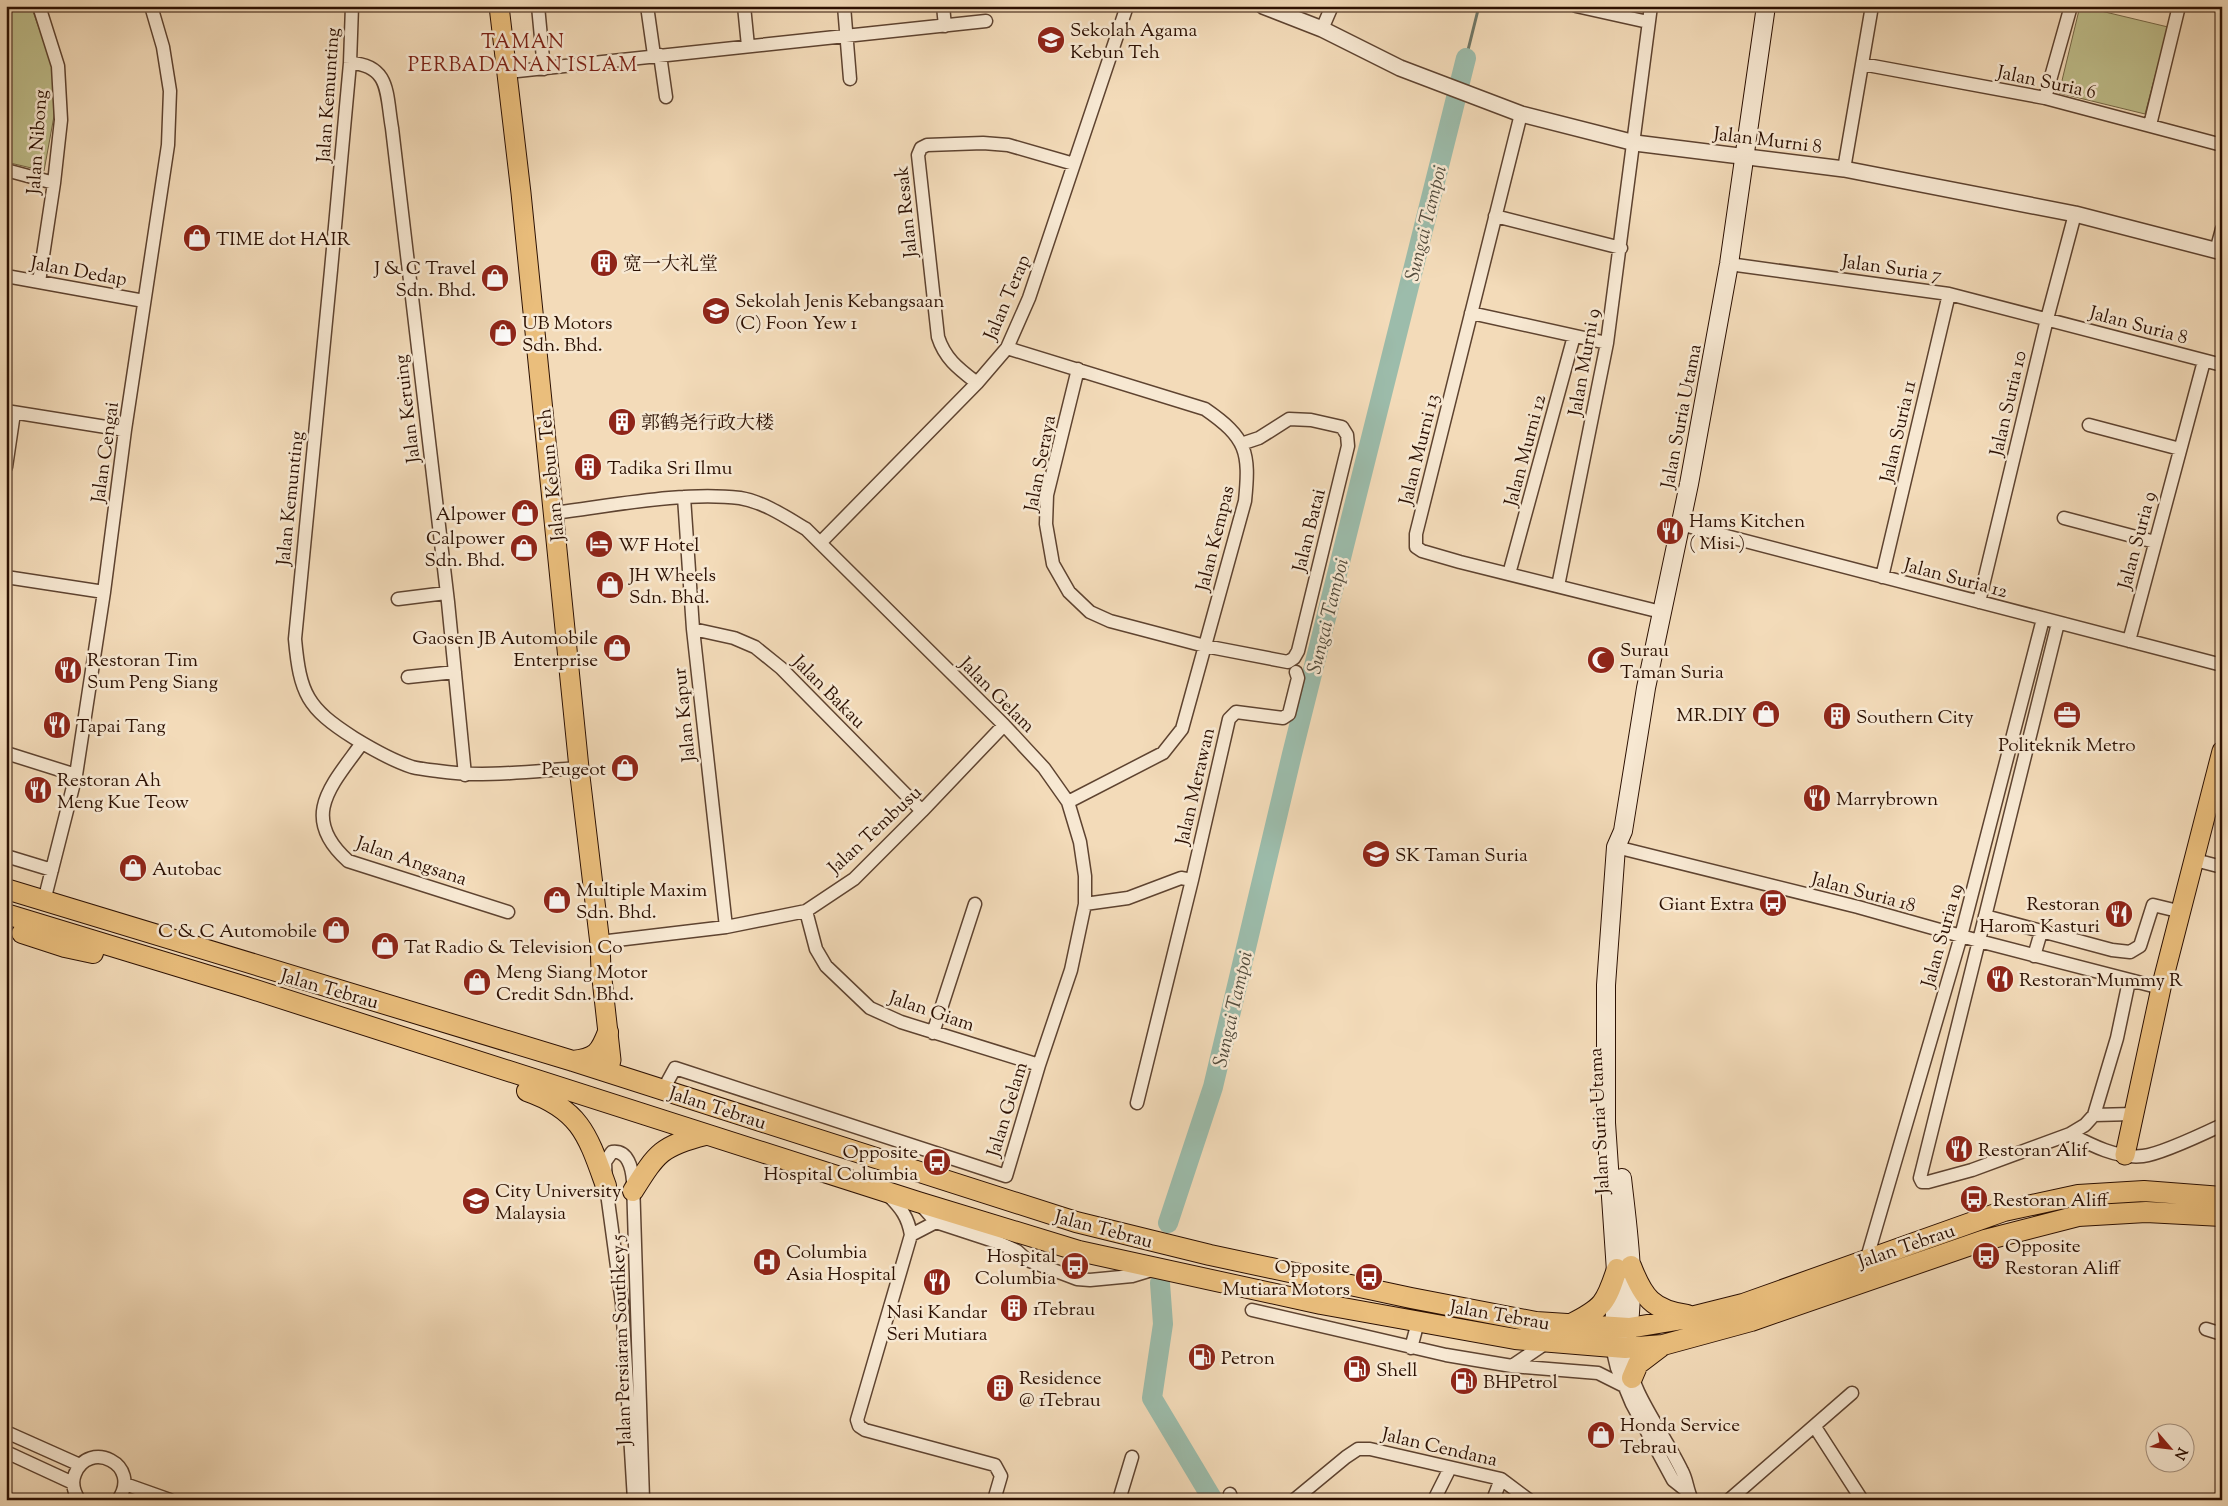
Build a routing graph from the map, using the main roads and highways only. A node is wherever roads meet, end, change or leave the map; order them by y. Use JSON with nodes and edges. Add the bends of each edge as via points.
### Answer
{"nodes":[{"id":1,"x":499,"y":6,"type":"edge"},
{"id":2,"x":1766,"y":6,"type":"edge"},
{"id":3,"x":2222,"y":751,"type":"edge"},
{"id":4,"x":6,"y":889,"type":"edge"},
{"id":5,"x":6,"y":914,"type":"edge"},
{"id":6,"x":6,"y":928,"type":"edge"},
{"id":7,"x":600,"y":943,"type":"junction"},
{"id":8,"x":156,"y":960,"type":"junction"},
{"id":9,"x":376,"y":1029,"type":"junction"},
{"id":10,"x":608,"y":1032,"type":"junction"},
{"id":11,"x":573,"y":1061,"type":"junction"},
{"id":12,"x":614,"y":1073,"type":"junction"},
{"id":13,"x":571,"y":1093,"type":"junction"},
{"id":14,"x":705,"y":1135,"type":"junction"},
{"id":15,"x":2125,"y":1155,"type":"road end"},
{"id":16,"x":784,"y":1160,"type":"junction"},
{"id":17,"x":606,"y":1186,"type":"road end"},
{"id":18,"x":633,"y":1191,"type":"road end"},
{"id":19,"x":2222,"y":1197,"type":"edge"},
{"id":20,"x":2222,"y":1216,"type":"edge"},
{"id":21,"x":1624,"y":1267,"type":"junction"},
{"id":22,"x":1696,"y":1316,"type":"junction"},
{"id":23,"x":1571,"y":1324,"type":"junction"},
{"id":24,"x":1622,"y":1328,"type":"junction"},
{"id":25,"x":1663,"y":1345,"type":"junction"},
{"id":26,"x":1618,"y":1348,"type":"junction"},
{"id":27,"x":1628,"y":1382,"type":"road end"}],
"edges":[{"from":1,"to":7,"type":"main road","name":"Jalan Kebun Teh"},
{"from":2,"to":21,"type":"main road","name":"Jalan Suria Utama","via":[[1729,264],[1646,688],[1621,848],[1613,1061]]},
{"from":3,"to":15,"type":"main road","via":[[2161,988]]},
{"from":4,"to":11,"type":"highway","name":"Jalan Tebrau"},
{"from":5,"to":8,"type":"highway","name":"Jalan Tebrau"},
{"from":6,"to":8,"type":"highway","via":[[65,947]]},
{"from":7,"to":10,"type":"main road","name":"Jalan Kebun Teh"},
{"from":7,"to":12,"type":"main road","name":"Jalan Kebun Teh","via":[[612,969]]},
{"from":8,"to":9,"type":"highway","name":"Jalan Tebrau"},
{"from":9,"to":13,"type":"highway","name":"Jalan Tebrau"},
{"from":9,"to":17,"type":"highway","via":[[425,1053],[545,1097],[561,1106],[589,1141]]},
{"from":10,"to":11,"type":"highway","via":[[600,1051]]},
{"from":10,"to":12,"type":"main road","name":"Jalan Kebun Teh"},
{"from":11,"to":12,"type":"highway","name":"Jalan Tebrau"},
{"from":12,"to":13,"type":"highway","via":[[586,1092]]},
{"from":12,"to":16,"type":"highway","via":[[619,1092],[629,1100],[756,1141]]},
{"from":12,"to":23,"type":"highway","name":"Jalan Tebrau","via":[[1076,1222],[1210,1255],[1411,1298],[1536,1322]]},
{"from":13,"to":14,"type":"highway","name":"Jalan Tebrau"},
{"from":14,"to":16,"type":"highway","name":"Jalan Tebrau"},
{"from":14,"to":18,"type":"highway","via":[[678,1142],[657,1156]]},
{"from":16,"to":26,"type":"highway","name":"Jalan Tebrau","via":[[1079,1251],[1158,1269],[1321,1304],[1515,1339]]},
{"from":19,"to":22,"type":"highway","name":"Jalan Tebrau","via":[[2144,1191],[2078,1195],[2004,1211],[1743,1304]]},
{"from":20,"to":25,"type":"highway","name":"Jalan Tebrau","via":[[2146,1212],[2078,1216],[1985,1240],[1751,1321]]},
{"from":21,"to":22,"type":"highway","via":[[1654,1304],[1677,1314]]},
{"from":21,"to":23,"type":"highway","via":[[1598,1309]]},
{"from":21,"to":24,"type":"main road","name":"Jalan Suria Utama"},
{"from":22,"to":24,"type":"highway","name":"Jalan Tebrau"},
{"from":23,"to":24,"type":"highway","name":"Jalan Tebrau"},
{"from":24,"to":26,"type":"main road","name":"Jalan Suria Utama"},
{"from":25,"to":26,"type":"highway","name":"Jalan Tebrau"},
{"from":25,"to":27,"type":"highway","via":[[1638,1364]]}]}
